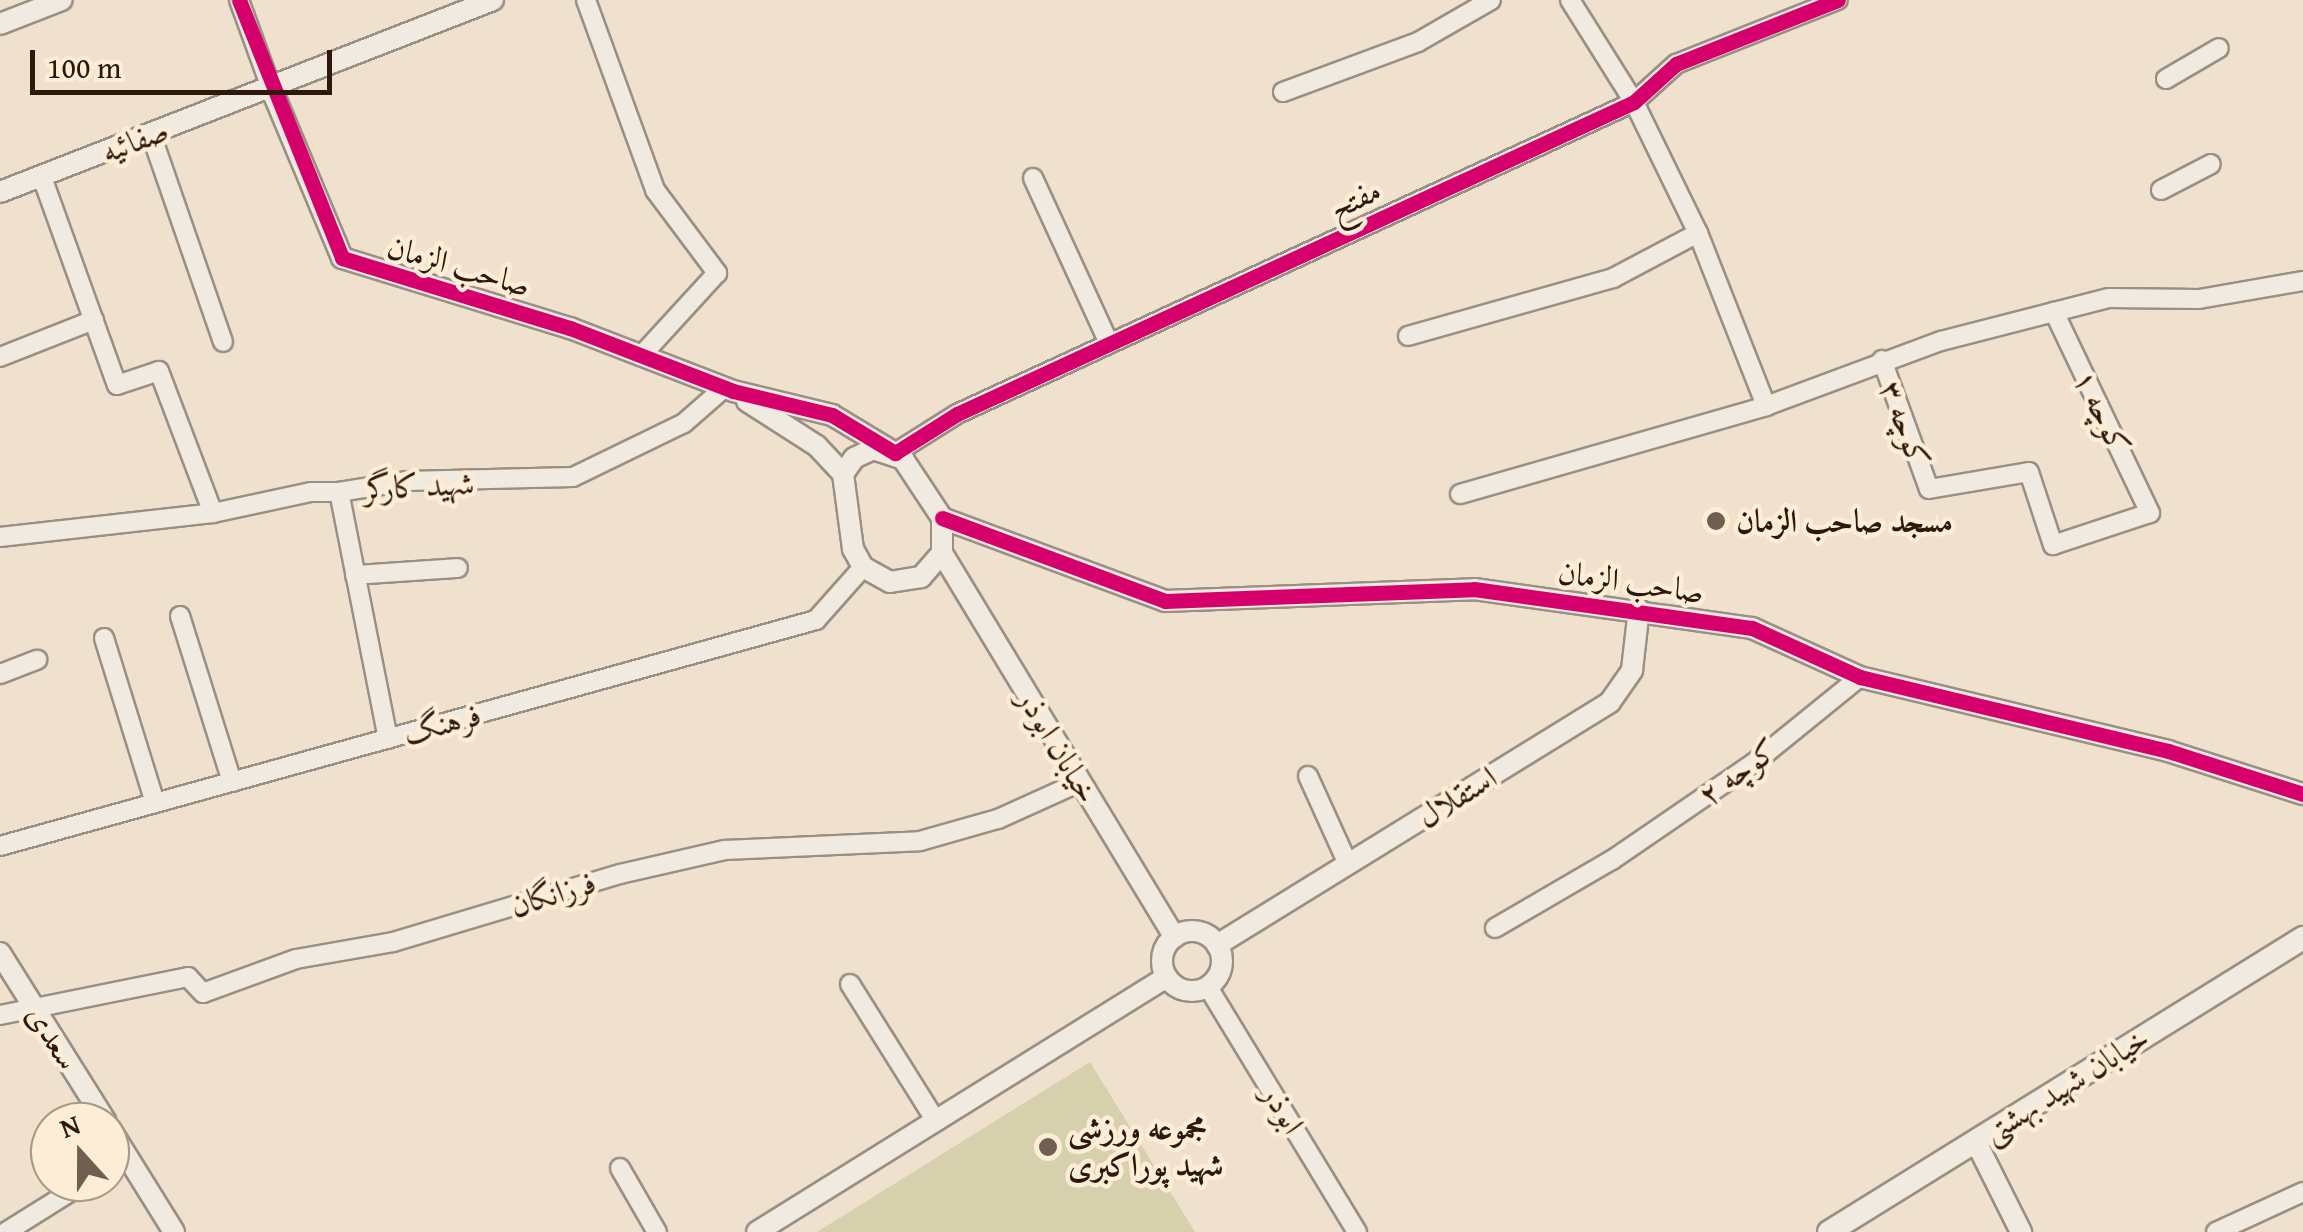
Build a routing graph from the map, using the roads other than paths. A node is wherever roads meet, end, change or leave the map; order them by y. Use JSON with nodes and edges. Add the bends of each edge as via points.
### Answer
{"nodes":[{"id":1,"x":62,"y":0,"type":"edge"},
{"id":2,"x":239,"y":0,"type":"edge"},
{"id":3,"x":493,"y":0,"type":"edge"},
{"id":4,"x":586,"y":0,"type":"edge"},
{"id":5,"x":1490,"y":0,"type":"edge"},
{"id":6,"x":1570,"y":0,"type":"edge"},
{"id":7,"x":1838,"y":0,"type":"edge"},
{"id":8,"x":0,"y":24,"type":"edge"},
{"id":9,"x":2219,"y":48,"type":"dead end"},
{"id":10,"x":2166,"y":79,"type":"dead end"},
{"id":11,"x":271,"y":88,"type":"junction"},
{"id":12,"x":1283,"y":92,"type":"dead end"},
{"id":13,"x":1634,"y":102,"type":"junction"},
{"id":14,"x":151,"y":134,"type":"junction"},
{"id":15,"x":2212,"y":164,"type":"dead end"},
{"id":16,"x":42,"y":177,"type":"junction"},
{"id":17,"x":1033,"y":178,"type":"dead end"},
{"id":18,"x":2161,"y":190,"type":"dead end"},
{"id":19,"x":0,"y":192,"type":"edge"},
{"id":20,"x":1698,"y":233,"type":"junction"},
{"id":21,"x":2303,"y":281,"type":"edge"},
{"id":22,"x":2054,"y":312,"type":"junction"},
{"id":23,"x":94,"y":320,"type":"junction"},
{"id":24,"x":1408,"y":336,"type":"dead end"},
{"id":25,"x":223,"y":342,"type":"dead end"},
{"id":26,"x":1109,"y":343,"type":"junction"},
{"id":27,"x":641,"y":356,"type":"junction"},
{"id":28,"x":0,"y":357,"type":"edge"},
{"id":29,"x":1882,"y":360,"type":"junction"},
{"id":30,"x":728,"y":390,"type":"junction"},
{"id":31,"x":1766,"y":406,"type":"junction"},
{"id":32,"x":894,"y":453,"type":"junction"},
{"id":33,"x":843,"y":474,"type":"junction"},
{"id":34,"x":339,"y":492,"type":"junction"},
{"id":35,"x":1460,"y":494,"type":"dead end"},
{"id":36,"x":214,"y":514,"type":"junction"},
{"id":37,"x":942,"y":518,"type":"junction"},
{"id":38,"x":0,"y":537,"type":"edge"},
{"id":39,"x":2053,"y":545,"type":"joint"},
{"id":40,"x":942,"y":554,"type":"junction"},
{"id":41,"x":863,"y":566,"type":"junction"},
{"id":42,"x":458,"y":568,"type":"dead end"},
{"id":43,"x":355,"y":575,"type":"junction"},
{"id":44,"x":1639,"y":608,"type":"junction"},
{"id":45,"x":180,"y":616,"type":"dead end"},
{"id":46,"x":104,"y":638,"type":"dead end"},
{"id":47,"x":37,"y":660,"type":"dead end"},
{"id":48,"x":0,"y":674,"type":"edge"},
{"id":49,"x":1860,"y":677,"type":"junction"},
{"id":50,"x":388,"y":739,"type":"junction"},
{"id":51,"x":1308,"y":776,"type":"dead end"},
{"id":52,"x":232,"y":782,"type":"junction"},
{"id":53,"x":1080,"y":782,"type":"junction"},
{"id":54,"x":2303,"y":794,"type":"edge"},
{"id":55,"x":154,"y":803,"type":"junction"},
{"id":56,"x":0,"y":846,"type":"edge"},
{"id":57,"x":1348,"y":864,"type":"junction"},
{"id":58,"x":1495,"y":928,"type":"dead end"},
{"id":59,"x":1174,"y":937,"type":"junction"},
{"id":60,"x":2303,"y":938,"type":"edge"},
{"id":61,"x":1218,"y":945,"type":"junction"},
{"id":62,"x":0,"y":953,"type":"edge"},
{"id":63,"x":1166,"y":977,"type":"junction"},
{"id":64,"x":850,"y":984,"type":"dead end"},
{"id":65,"x":1208,"y":987,"type":"junction"},
{"id":66,"x":33,"y":1005,"type":"junction"},
{"id":67,"x":0,"y":1014,"type":"edge"},
{"id":68,"x":94,"y":1102,"type":"edge"},
{"id":69,"x":936,"y":1121,"type":"junction"},
{"id":70,"x":1976,"y":1142,"type":"junction"},
{"id":71,"x":620,"y":1168,"type":"dead end"},
{"id":72,"x":130,"y":1176,"type":"edge"},
{"id":73,"x":2303,"y":1192,"type":"edge"},
{"id":74,"x":54,"y":1202,"type":"edge"},
{"id":75,"x":6,"y":1232,"type":"edge"},
{"id":76,"x":174,"y":1232,"type":"edge"},
{"id":77,"x":657,"y":1232,"type":"edge"},
{"id":78,"x":757,"y":1232,"type":"edge"},
{"id":79,"x":1358,"y":1232,"type":"edge"},
{"id":80,"x":1829,"y":1232,"type":"edge"},
{"id":81,"x":2021,"y":1232,"type":"edge"},
{"id":82,"x":2216,"y":1232,"type":"edge"}],
"edges":[{"from":1,"to":8,"type":"street"},
{"from":2,"to":11,"type":"street"},
{"from":3,"to":11,"type":"street","name":"صفائیه"},
{"from":4,"to":27,"type":"street","via":[[655,190],[717,273]]},
{"from":5,"to":12,"type":"street","via":[[1418,42]]},
{"from":6,"to":13,"type":"street"},
{"from":7,"to":13,"type":"street","name":"مفتح","via":[[1676,64]]},
{"from":9,"to":10,"type":"street"},
{"from":11,"to":14,"type":"street","name":"صفائیه"},
{"from":11,"to":27,"type":"street","name":"صاحب الزمان","via":[[342,258]]},
{"from":13,"to":20,"type":"street"},
{"from":13,"to":26,"type":"street","name":"مفتح"},
{"from":14,"to":16,"type":"street","name":"صفائیه"},
{"from":14,"to":25,"type":"street"},
{"from":15,"to":18,"type":"street"},
{"from":16,"to":19,"type":"street","name":"صفائیه"},
{"from":16,"to":23,"type":"street"},
{"from":17,"to":26,"type":"street"},
{"from":20,"to":24,"type":"street","via":[[1613,278]]},
{"from":20,"to":31,"type":"street"},
{"from":21,"to":22,"type":"street","via":[[2199,299],[2109,298]]},
{"from":22,"to":29,"type":"street"},
{"from":22,"to":39,"type":"street","name":"کوچه ۱","via":[[2150,513]]},
{"from":23,"to":28,"type":"street"},
{"from":23,"to":36,"type":"street","via":[[117,385],[158,371]]},
{"from":26,"to":32,"type":"street","name":"مفتح","via":[[957,414]]},
{"from":27,"to":30,"type":"street","name":"صاحب الزمان"},
{"from":29,"to":31,"type":"street"},
{"from":29,"to":39,"type":"street","name":"کوچه ۳","via":[[1929,489],[2030,472]]},
{"from":30,"to":32,"type":"street","via":[[832,416]]},
{"from":30,"to":33,"type":"street","via":[[817,446]]},
{"from":30,"to":34,"type":"street","name":"شهید کارگر","via":[[684,423],[573,477],[406,481]]},
{"from":31,"to":35,"type":"street"},
{"from":32,"to":33,"type":"street","via":[[874,449],[854,458]]},
{"from":32,"to":37,"type":"street"},
{"from":33,"to":41,"type":"street","via":[[853,549]]},
{"from":34,"to":36,"type":"street"},
{"from":34,"to":43,"type":"street","name":"شهید کارگر"},
{"from":36,"to":38,"type":"street"},
{"from":37,"to":40,"type":"street"},
{"from":37,"to":44,"type":"street","name":"صاحب الزمان","via":[[1164,602],[1474,589]]},
{"from":40,"to":41,"type":"street","via":[[921,576],[890,582]]},
{"from":40,"to":53,"type":"street","name":"خیابان ابوذر"},
{"from":41,"to":50,"type":"street","name":"فرهنگ","via":[[816,620]]},
{"from":42,"to":43,"type":"street"},
{"from":43,"to":50,"type":"street","name":"شهید کارگر"},
{"from":44,"to":49,"type":"street","name":"صاحب الزمان","via":[[1752,628]]},
{"from":44,"to":57,"type":"street","name":"استقلال","via":[[1632,670],[1610,702]]},
{"from":45,"to":52,"type":"street"},
{"from":46,"to":55,"type":"street"},
{"from":47,"to":48,"type":"street"},
{"from":49,"to":54,"type":"street","name":"صاحب الزمان","via":[[2168,751]]},
{"from":49,"to":58,"type":"street","name":"کوچه ۲","via":[[1755,762],[1612,860]]},
{"from":50,"to":52,"type":"street","name":"فرهنگ"},
{"from":51,"to":57,"type":"street"},
{"from":52,"to":55,"type":"street","name":"فرهنگ"},
{"from":53,"to":59,"type":"street","name":"خیابان ابوذر"},
{"from":53,"to":66,"type":"street","name":"فرزانگان","via":[[998,820],[920,840],[725,850],[393,942],[296,959],[203,992],[188,978]]},
{"from":55,"to":56,"type":"street","name":"فرهنگ"},
{"from":57,"to":61,"type":"street","name":"استقلال"},
{"from":59,"to":61,"type":"street","via":[[1206,934]]},
{"from":59,"to":63,"type":"street","via":[[1162,957]]},
{"from":60,"to":70,"type":"main road","name":"خیابان شهید بهشتی"},
{"from":61,"to":65,"type":"street","via":[[1223,966]]},
{"from":62,"to":66,"type":"street","name":"سعدی"},
{"from":63,"to":65,"type":"street","via":[[1178,989]]},
{"from":63,"to":69,"type":"street"},
{"from":64,"to":69,"type":"street"},
{"from":65,"to":79,"type":"street","name":"ابوذر"},
{"from":66,"to":67,"type":"street"},
{"from":66,"to":68,"type":"street","name":"سعدی"},
{"from":69,"to":78,"type":"street"},
{"from":70,"to":80,"type":"main road","name":"خیابان شهید بهشتی"},
{"from":70,"to":81,"type":"street"},
{"from":71,"to":77,"type":"street"},
{"from":72,"to":76,"type":"street"},
{"from":73,"to":82,"type":"street"},
{"from":74,"to":75,"type":"street"}]}
